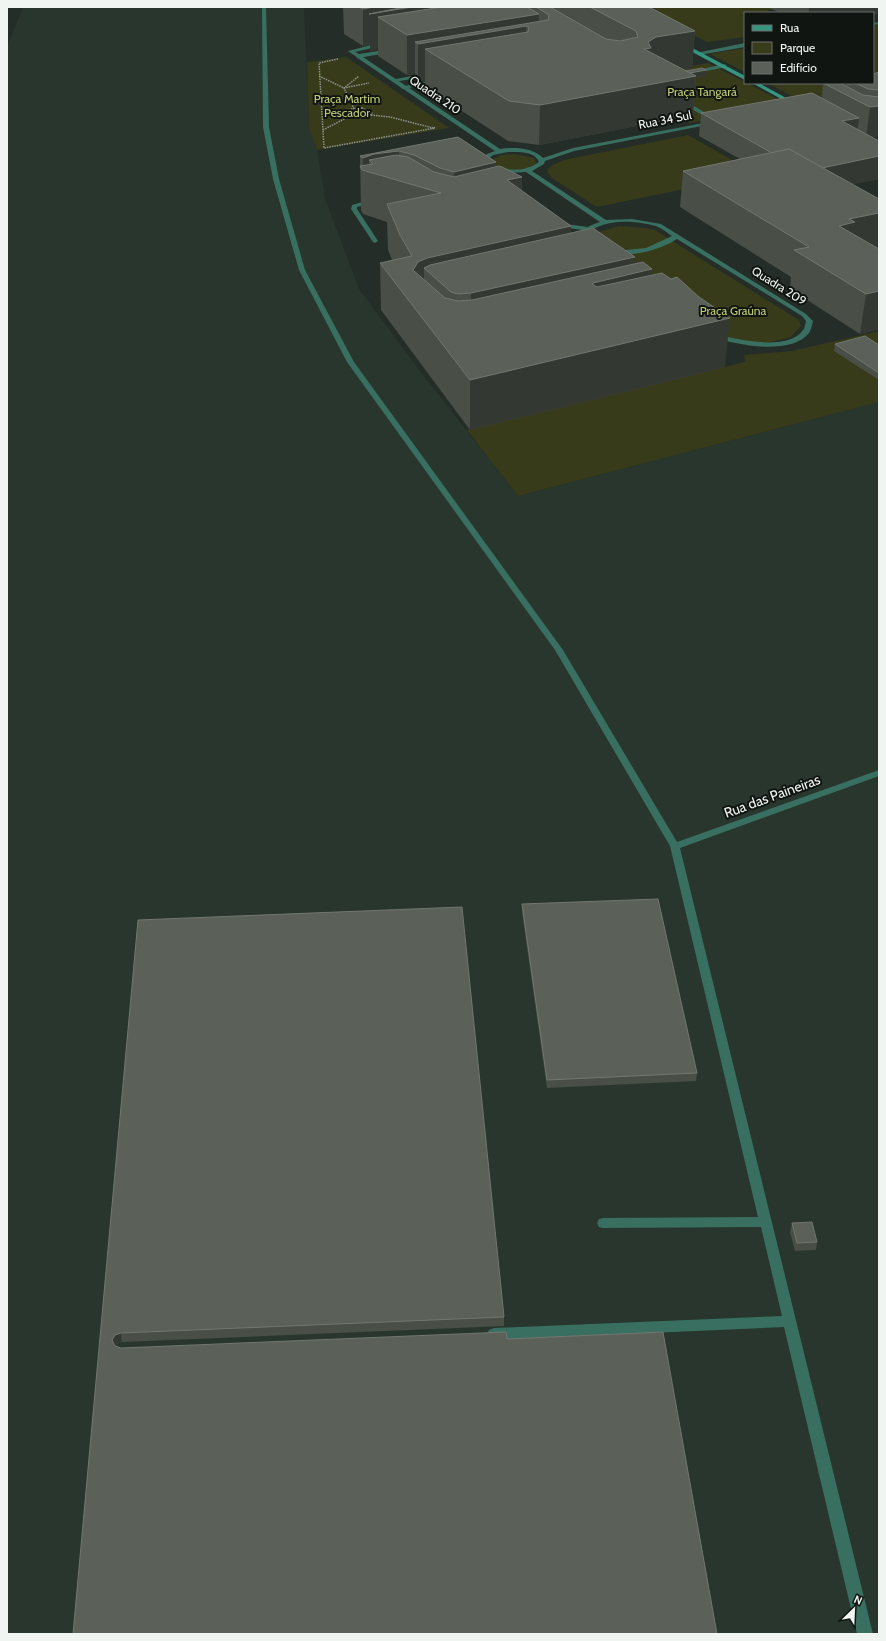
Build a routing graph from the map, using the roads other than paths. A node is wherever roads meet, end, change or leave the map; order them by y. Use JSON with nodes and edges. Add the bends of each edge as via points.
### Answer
{"nodes":[{"id":1,"x":264,"y":7,"type":"edge"},
{"id":2,"x":672,"y":39,"type":"edge"},
{"id":3,"x":387,"y":44,"type":"edge"},
{"id":4,"x":744,"y":45,"type":"edge"},
{"id":5,"x":396,"y":50,"type":"edge"},
{"id":6,"x":699,"y":53,"type":"junction"},
{"id":7,"x":358,"y":56,"type":"junction"},
{"id":8,"x":724,"y":66,"type":"junction"},
{"id":9,"x":685,"y":73,"type":"edge"},
{"id":10,"x":433,"y":74,"type":"edge"},
{"id":11,"x":744,"y":77,"type":"edge"},
{"id":12,"x":449,"y":79,"type":"edge"},
{"id":13,"x":394,"y":80,"type":"junction"},
{"id":14,"x":757,"y":84,"type":"edge"},
{"id":15,"x":403,"y":86,"type":"junction"},
{"id":16,"x":677,"y":98,"type":"edge"},
{"id":17,"x":796,"y":105,"type":"junction"},
{"id":18,"x":804,"y":106,"type":"edge"},
{"id":19,"x":789,"y":107,"type":"edge"},
{"id":20,"x":724,"y":120,"type":"edge"},
{"id":21,"x":717,"y":121,"type":"junction"},
{"id":22,"x":573,"y":150,"type":"junction"},
{"id":23,"x":499,"y":151,"type":"junction"},
{"id":24,"x":541,"y":151,"type":"dead end"},
{"id":25,"x":548,"y":151,"type":"dead end"},
{"id":26,"x":526,"y":152,"type":"junction"},
{"id":27,"x":542,"y":160,"type":"junction"},
{"id":28,"x":526,"y":170,"type":"junction"},
{"id":29,"x":382,"y":199,"type":"edge"},
{"id":30,"x":605,"y":222,"type":"junction"},
{"id":31,"x":551,"y":224,"type":"edge"},
{"id":32,"x":588,"y":229,"type":"junction"},
{"id":33,"x":677,"y":236,"type":"junction"},
{"id":34,"x":375,"y":241,"type":"dead end"},
{"id":35,"x":583,"y":244,"type":"edge"},
{"id":36,"x":610,"y":252,"type":"edge"},
{"id":37,"x":705,"y":331,"type":"edge"},
{"id":38,"x":879,"y":773,"type":"edge"},
{"id":39,"x":675,"y":846,"type":"junction"},
{"id":40,"x":766,"y":1222,"type":"junction"},
{"id":41,"x":603,"y":1223,"type":"dead end"},
{"id":42,"x":790,"y":1321,"type":"junction"},
{"id":43,"x":479,"y":1334,"type":"edge"},
{"id":44,"x":866,"y":1634,"type":"edge"}],
"edges":[{"from":1,"to":39,"type":"street","via":[[266,127],[276,179],[302,270],[351,362],[559,650]]},
{"from":2,"to":6,"type":"street"},
{"from":3,"to":7,"type":"street","via":[[351,51]]},
{"from":4,"to":6,"type":"street"},
{"from":5,"to":7,"type":"street"},
{"from":6,"to":8,"type":"street"},
{"from":7,"to":13,"type":"street","name":"Quadra 210"},
{"from":8,"to":9,"type":"street"},
{"from":8,"to":11,"type":"street"},
{"from":10,"to":13,"type":"street"},
{"from":12,"to":15,"type":"street"},
{"from":13,"to":15,"type":"street","name":"Quadra 210"},
{"from":14,"to":17,"type":"street"},
{"from":15,"to":23,"type":"street","name":"Quadra 210"},
{"from":16,"to":21,"type":"street"},
{"from":17,"to":18,"type":"street"},
{"from":17,"to":19,"type":"street"},
{"from":20,"to":21,"type":"street","name":"Rua 34 Sul"},
{"from":21,"to":22,"type":"street","name":"Rua 34 Sul"},
{"from":22,"to":25,"type":"street","name":"Rua 34 Sul"},
{"from":22,"to":27,"type":"street","name":"Rua 34 Sul"},
{"from":23,"to":26,"type":"street"},
{"from":23,"to":28,"type":"street","via":[[486,156],[485,164],[497,170]]},
{"from":24,"to":26,"type":"street"},
{"from":26,"to":27,"type":"street"},
{"from":27,"to":28,"type":"street","name":"Rua 34 Sul","via":[[539,166]]},
{"from":28,"to":30,"type":"street"},
{"from":29,"to":34,"type":"street","via":[[354,206]]},
{"from":30,"to":32,"type":"street","name":"Quadra 209"},
{"from":30,"to":33,"type":"street","name":"Quadra 209","via":[[647,222],[659,225]]},
{"from":31,"to":32,"type":"street"},
{"from":32,"to":35,"type":"street","via":[[582,234]]},
{"from":33,"to":36,"type":"street","via":[[658,248],[641,252]]},
{"from":33,"to":37,"type":"street","name":"Quadra 209","via":[[810,321],[810,326],[804,333],[775,344],[734,342]]},
{"from":38,"to":39,"type":"street","name":"Rua das Paineiras"},
{"from":39,"to":40,"type":"street"},
{"from":40,"to":41,"type":"street"},
{"from":40,"to":42,"type":"street"},
{"from":42,"to":43,"type":"street"},
{"from":42,"to":44,"type":"street"}]}
